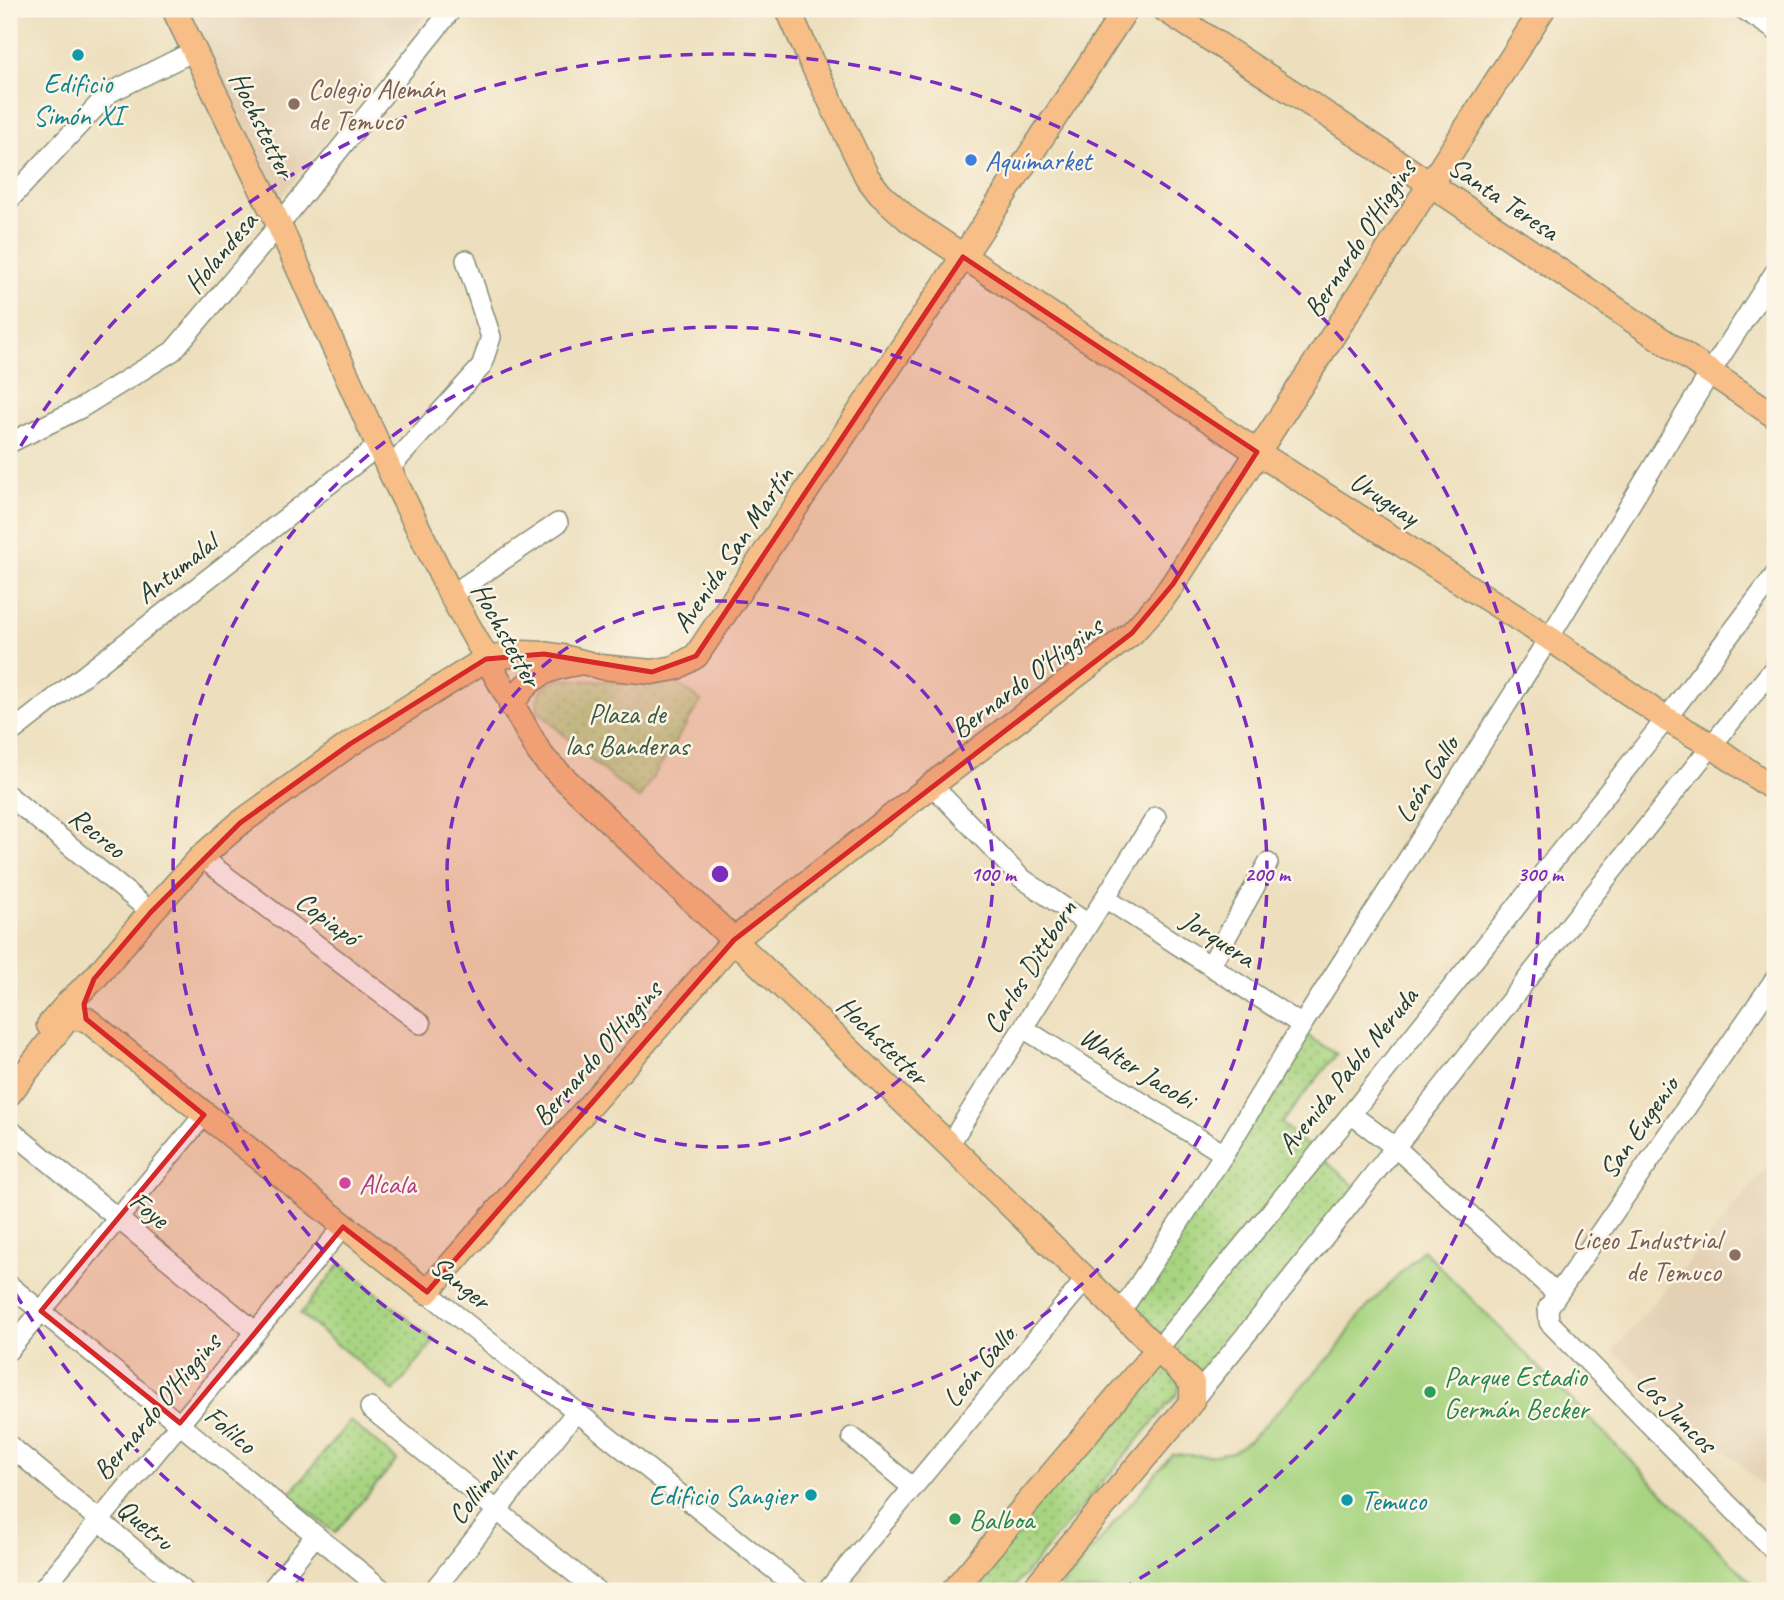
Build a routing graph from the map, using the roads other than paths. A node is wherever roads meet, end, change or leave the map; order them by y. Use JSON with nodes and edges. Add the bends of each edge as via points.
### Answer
{"nodes":[{"id":1,"x":174,"y":9,"type":"edge"},
{"id":2,"x":452,"y":9,"type":"edge"},
{"id":3,"x":788,"y":9,"type":"edge"},
{"id":4,"x":1126,"y":9,"type":"edge"},
{"id":5,"x":1164,"y":9,"type":"edge"},
{"id":6,"x":1543,"y":9,"type":"edge"},
{"id":7,"x":1742,"y":9,"type":"edge"},
{"id":8,"x":1775,"y":30,"type":"edge"},
{"id":9,"x":194,"y":51,"type":"junction"},
{"id":10,"x":1430,"y":184,"type":"junction"},
{"id":11,"x":9,"y":200,"type":"edge"},
{"id":12,"x":279,"y":225,"type":"junction"},
{"id":13,"x":963,"y":257,"type":"junction"},
{"id":14,"x":467,"y":260,"type":"dead end"},
{"id":15,"x":1775,"y":272,"type":"edge"},
{"id":16,"x":1710,"y":373,"type":"junction"},
{"id":17,"x":1775,"y":416,"type":"edge"},
{"id":18,"x":9,"y":443,"type":"edge"},
{"id":19,"x":378,"y":446,"type":"junction"},
{"id":20,"x":1257,"y":452,"type":"junction"},
{"id":21,"x":389,"y":469,"type":"junction"},
{"id":22,"x":558,"y":523,"type":"dead end"},
{"id":23,"x":1775,"y":575,"type":"edge"},
{"id":24,"x":451,"y":595,"type":"junction"},
{"id":25,"x":1549,"y":638,"type":"junction"},
{"id":26,"x":486,"y":659,"type":"junction"},
{"id":27,"x":582,"y":663,"type":"junction"},
{"id":28,"x":1775,"y":667,"type":"edge"},
{"id":29,"x":511,"y":705,"type":"junction"},
{"id":30,"x":1667,"y":719,"type":"junction"},
{"id":31,"x":9,"y":734,"type":"edge"},
{"id":32,"x":1711,"y":745,"type":"junction"},
{"id":33,"x":932,"y":785,"type":"junction"},
{"id":34,"x":1775,"y":790,"type":"edge"},
{"id":35,"x":9,"y":796,"type":"edge"},
{"id":36,"x":1156,"y":817,"type":"dead end"},
{"id":37,"x":201,"y":857,"type":"junction"},
{"id":38,"x":1268,"y":863,"type":"dead end"},
{"id":39,"x":1105,"y":898,"type":"junction"},
{"id":40,"x":151,"y":912,"type":"junction"},
{"id":41,"x":1088,"y":924,"type":"junction"},
{"id":42,"x":734,"y":940,"type":"junction"},
{"id":43,"x":1210,"y":966,"type":"junction"},
{"id":44,"x":94,"y":979,"type":"junction"},
{"id":45,"x":1775,"y":979,"type":"edge"},
{"id":46,"x":86,"y":1019,"type":"junction"},
{"id":47,"x":421,"y":1024,"type":"dead end"},
{"id":48,"x":1303,"y":1026,"type":"junction"},
{"id":49,"x":1023,"y":1028,"type":"junction"},
{"id":50,"x":9,"y":1074,"type":"edge"},
{"id":51,"x":9,"y":1094,"type":"edge"},
{"id":52,"x":1351,"y":1114,"type":"junction"},
{"id":53,"x":204,"y":1115,"type":"junction"},
{"id":54,"x":9,"y":1129,"type":"edge"},
{"id":55,"x":949,"y":1144,"type":"junction"},
{"id":56,"x":1396,"y":1148,"type":"junction"},
{"id":57,"x":1224,"y":1154,"type":"junction"},
{"id":58,"x":118,"y":1219,"type":"junction"},
{"id":59,"x":343,"y":1227,"type":"junction"},
{"id":60,"x":1086,"y":1279,"type":"junction"},
{"id":61,"x":9,"y":1285,"type":"edge"},
{"id":62,"x":427,"y":1293,"type":"junction"},
{"id":63,"x":1552,"y":1300,"type":"junction"},
{"id":64,"x":41,"y":1311,"type":"junction"},
{"id":65,"x":1120,"y":1313,"type":"junction"},
{"id":66,"x":256,"y":1332,"type":"junction"},
{"id":67,"x":9,"y":1350,"type":"edge"},
{"id":68,"x":1157,"y":1350,"type":"junction"},
{"id":69,"x":1192,"y":1401,"type":"junction"},
{"id":70,"x":370,"y":1408,"type":"dead end"},
{"id":71,"x":576,"y":1412,"type":"junction"},
{"id":72,"x":180,"y":1423,"type":"junction"},
{"id":73,"x":852,"y":1437,"type":"dead end"},
{"id":74,"x":9,"y":1445,"type":"edge"},
{"id":75,"x":913,"y":1488,"type":"junction"},
{"id":76,"x":497,"y":1511,"type":"junction"},
{"id":77,"x":99,"y":1521,"type":"junction"},
{"id":78,"x":316,"y":1535,"type":"junction"},
{"id":79,"x":1775,"y":1552,"type":"edge"},
{"id":80,"x":41,"y":1591,"type":"edge"},
{"id":81,"x":184,"y":1591,"type":"edge"},
{"id":82,"x":270,"y":1591,"type":"edge"},
{"id":83,"x":384,"y":1591,"type":"edge"},
{"id":84,"x":433,"y":1591,"type":"edge"},
{"id":85,"x":597,"y":1591,"type":"edge"},
{"id":86,"x":801,"y":1591,"type":"edge"},
{"id":87,"x":827,"y":1591,"type":"edge"},
{"id":88,"x":953,"y":1591,"type":"edge"},
{"id":89,"x":1032,"y":1591,"type":"edge"}],
"edges":[{"from":1,"to":9,"type":"main road","name":"Hochstetter"},
{"from":2,"to":12,"type":"street","name":"Holandesa"},
{"from":3,"to":13,"type":"main road","name":"Uruguay","via":[[867,177],[895,209]]},
{"from":4,"to":13,"type":"main road","name":"Avenida San Martín"},
{"from":5,"to":10,"type":"main road","name":"Santa Teresa"},
{"from":6,"to":10,"type":"main road","name":"Bernardo O'Higgins"},
{"from":7,"to":8,"type":"street"},
{"from":9,"to":11,"type":"street","via":[[109,93]]},
{"from":9,"to":12,"type":"main road","name":"Hochstetter"},
{"from":10,"to":16,"type":"main road","name":"Santa Teresa"},
{"from":10,"to":20,"type":"main road","name":"Bernardo O'Higgins"},
{"from":12,"to":18,"type":"street","name":"Holandesa","via":[[173,351],[80,408]]},
{"from":12,"to":19,"type":"main road","name":"Hochstetter"},
{"from":13,"to":20,"type":"main road","name":"Uruguay"},
{"from":13,"to":27,"type":"main road","name":"Avenida San Martín","via":[[696,656],[675,668],[652,673]]},
{"from":14,"to":21,"type":"street","via":[[491,337],[481,367]]},
{"from":15,"to":16,"type":"street","name":"León Gallo"},
{"from":16,"to":17,"type":"main road","name":"Santa Teresa"},
{"from":16,"to":25,"type":"street","name":"León Gallo"},
{"from":19,"to":21,"type":"main road","name":"Hochstetter"},
{"from":19,"to":31,"type":"street","name":"Antumalal"},
{"from":20,"to":25,"type":"main road","name":"Uruguay"},
{"from":20,"to":33,"type":"main road","name":"Bernardo O'Higgins","via":[[1147,618]]},
{"from":21,"to":24,"type":"main road","name":"Hochstetter"},
{"from":22,"to":24,"type":"street"},
{"from":23,"to":30,"type":"street","name":"Avenida Pablo Neruda"},
{"from":24,"to":26,"type":"main road","name":"Hochstetter"},
{"from":25,"to":30,"type":"main road","name":"Uruguay"},
{"from":25,"to":48,"type":"street","name":"León Gallo"},
{"from":26,"to":27,"type":"main road","name":"Avenida San Martín","via":[[534,653]]},
{"from":26,"to":29,"type":"main road","name":"Hochstetter"},
{"from":26,"to":37,"type":"main road","name":"Avenida San Martín","via":[[350,744],[240,822]]},
{"from":27,"to":29,"type":"main road","via":[[536,676]]},
{"from":28,"to":32,"type":"street"},
{"from":29,"to":42,"type":"main road","name":"Hochstetter","via":[[546,761]]},
{"from":30,"to":32,"type":"main road","name":"Uruguay"},
{"from":30,"to":52,"type":"street","name":"Avenida Pablo Neruda"},
{"from":32,"to":34,"type":"main road","name":"Uruguay"},
{"from":32,"to":56,"type":"street"},
{"from":33,"to":41,"type":"street","via":[[1020,877]]},
{"from":33,"to":42,"type":"main road","name":"Bernardo O'Higgins"},
{"from":35,"to":40,"type":"street","name":"Recreo"},
{"from":36,"to":39,"type":"street","name":"Carlos Dittborn"},
{"from":37,"to":40,"type":"main road","name":"Avenida San Martín"},
{"from":37,"to":47,"type":"street","name":"Copiapó"},
{"from":38,"to":43,"type":"street"},
{"from":39,"to":41,"type":"street","name":"Carlos Dittborn"},
{"from":39,"to":43,"type":"street","name":"Jorquera"},
{"from":40,"to":44,"type":"main road","name":"Avenida San Martín"},
{"from":41,"to":49,"type":"street","name":"Carlos Dittborn"},
{"from":42,"to":55,"type":"main road","name":"Hochstetter"},
{"from":42,"to":62,"type":"main road","name":"Bernardo O'Higgins"},
{"from":43,"to":48,"type":"street","name":"Jorquera"},
{"from":44,"to":46,"type":"main road","name":"Avenida San Martín","via":[[85,995]]},
{"from":44,"to":50,"type":"main road","name":"Avenida San Martín"},
{"from":45,"to":63,"type":"street","name":"San Eugenio"},
{"from":46,"to":51,"type":"main road","via":[[72,1017],[64,1023]]},
{"from":46,"to":53,"type":"main road","name":"Sanger"},
{"from":48,"to":57,"type":"street","name":"León Gallo"},
{"from":49,"to":55,"type":"street","name":"Carlos Dittborn"},
{"from":49,"to":57,"type":"street","name":"Walter Jacobi"},
{"from":52,"to":56,"type":"street","name":"Los Juncos"},
{"from":52,"to":68,"type":"street","name":"Avenida Pablo Neruda"},
{"from":53,"to":58,"type":"street"},
{"from":53,"to":59,"type":"main road","name":"Sanger"},
{"from":54,"to":58,"type":"street","name":"Foye"},
{"from":55,"to":60,"type":"main road","name":"Hochstetter"},
{"from":56,"to":63,"type":"street","name":"Los Juncos"},
{"from":56,"to":69,"type":"street"},
{"from":57,"to":65,"type":"street","name":"León Gallo"},
{"from":58,"to":64,"type":"street"},
{"from":58,"to":66,"type":"street","name":"Foye"},
{"from":59,"to":62,"type":"main road","name":"Sanger"},
{"from":59,"to":66,"type":"street","name":"Bernardo O'Higgins"},
{"from":60,"to":65,"type":"main road","name":"Hochstetter"},
{"from":60,"to":75,"type":"street","name":"León Gallo"},
{"from":61,"to":64,"type":"street","name":"Folilco"},
{"from":62,"to":71,"type":"street","name":"Sanger"},
{"from":63,"to":79,"type":"street","name":"Los Juncos","via":[[1549,1322]]},
{"from":64,"to":67,"type":"street"},
{"from":64,"to":72,"type":"street","name":"Folilco"},
{"from":65,"to":68,"type":"main road","name":"Hochstetter"},
{"from":66,"to":72,"type":"street","name":"Bernardo O'Higgins"},
{"from":68,"to":69,"type":"main road","name":"Hochstetter","via":[[1192,1383]]},
{"from":68,"to":88,"type":"main road","name":"Avenida Pablo Neruda"},
{"from":69,"to":89,"type":"main road"},
{"from":70,"to":76,"type":"street"},
{"from":71,"to":76,"type":"street","name":"Collimallín"},
{"from":71,"to":86,"type":"street","name":"Sanger"},
{"from":72,"to":77,"type":"street","name":"Bernardo O'Higgins"},
{"from":72,"to":78,"type":"street","name":"Folilco"},
{"from":73,"to":75,"type":"street"},
{"from":74,"to":77,"type":"street","name":"Quetru"},
{"from":75,"to":87,"type":"street","name":"León Gallo"},
{"from":76,"to":84,"type":"street","name":"Collimallín"},
{"from":76,"to":85,"type":"street"},
{"from":77,"to":80,"type":"street","name":"Bernardo O'Higgins"},
{"from":77,"to":81,"type":"street","name":"Quetru"},
{"from":78,"to":82,"type":"street"},
{"from":78,"to":83,"type":"street","name":"Folilco"}]}
